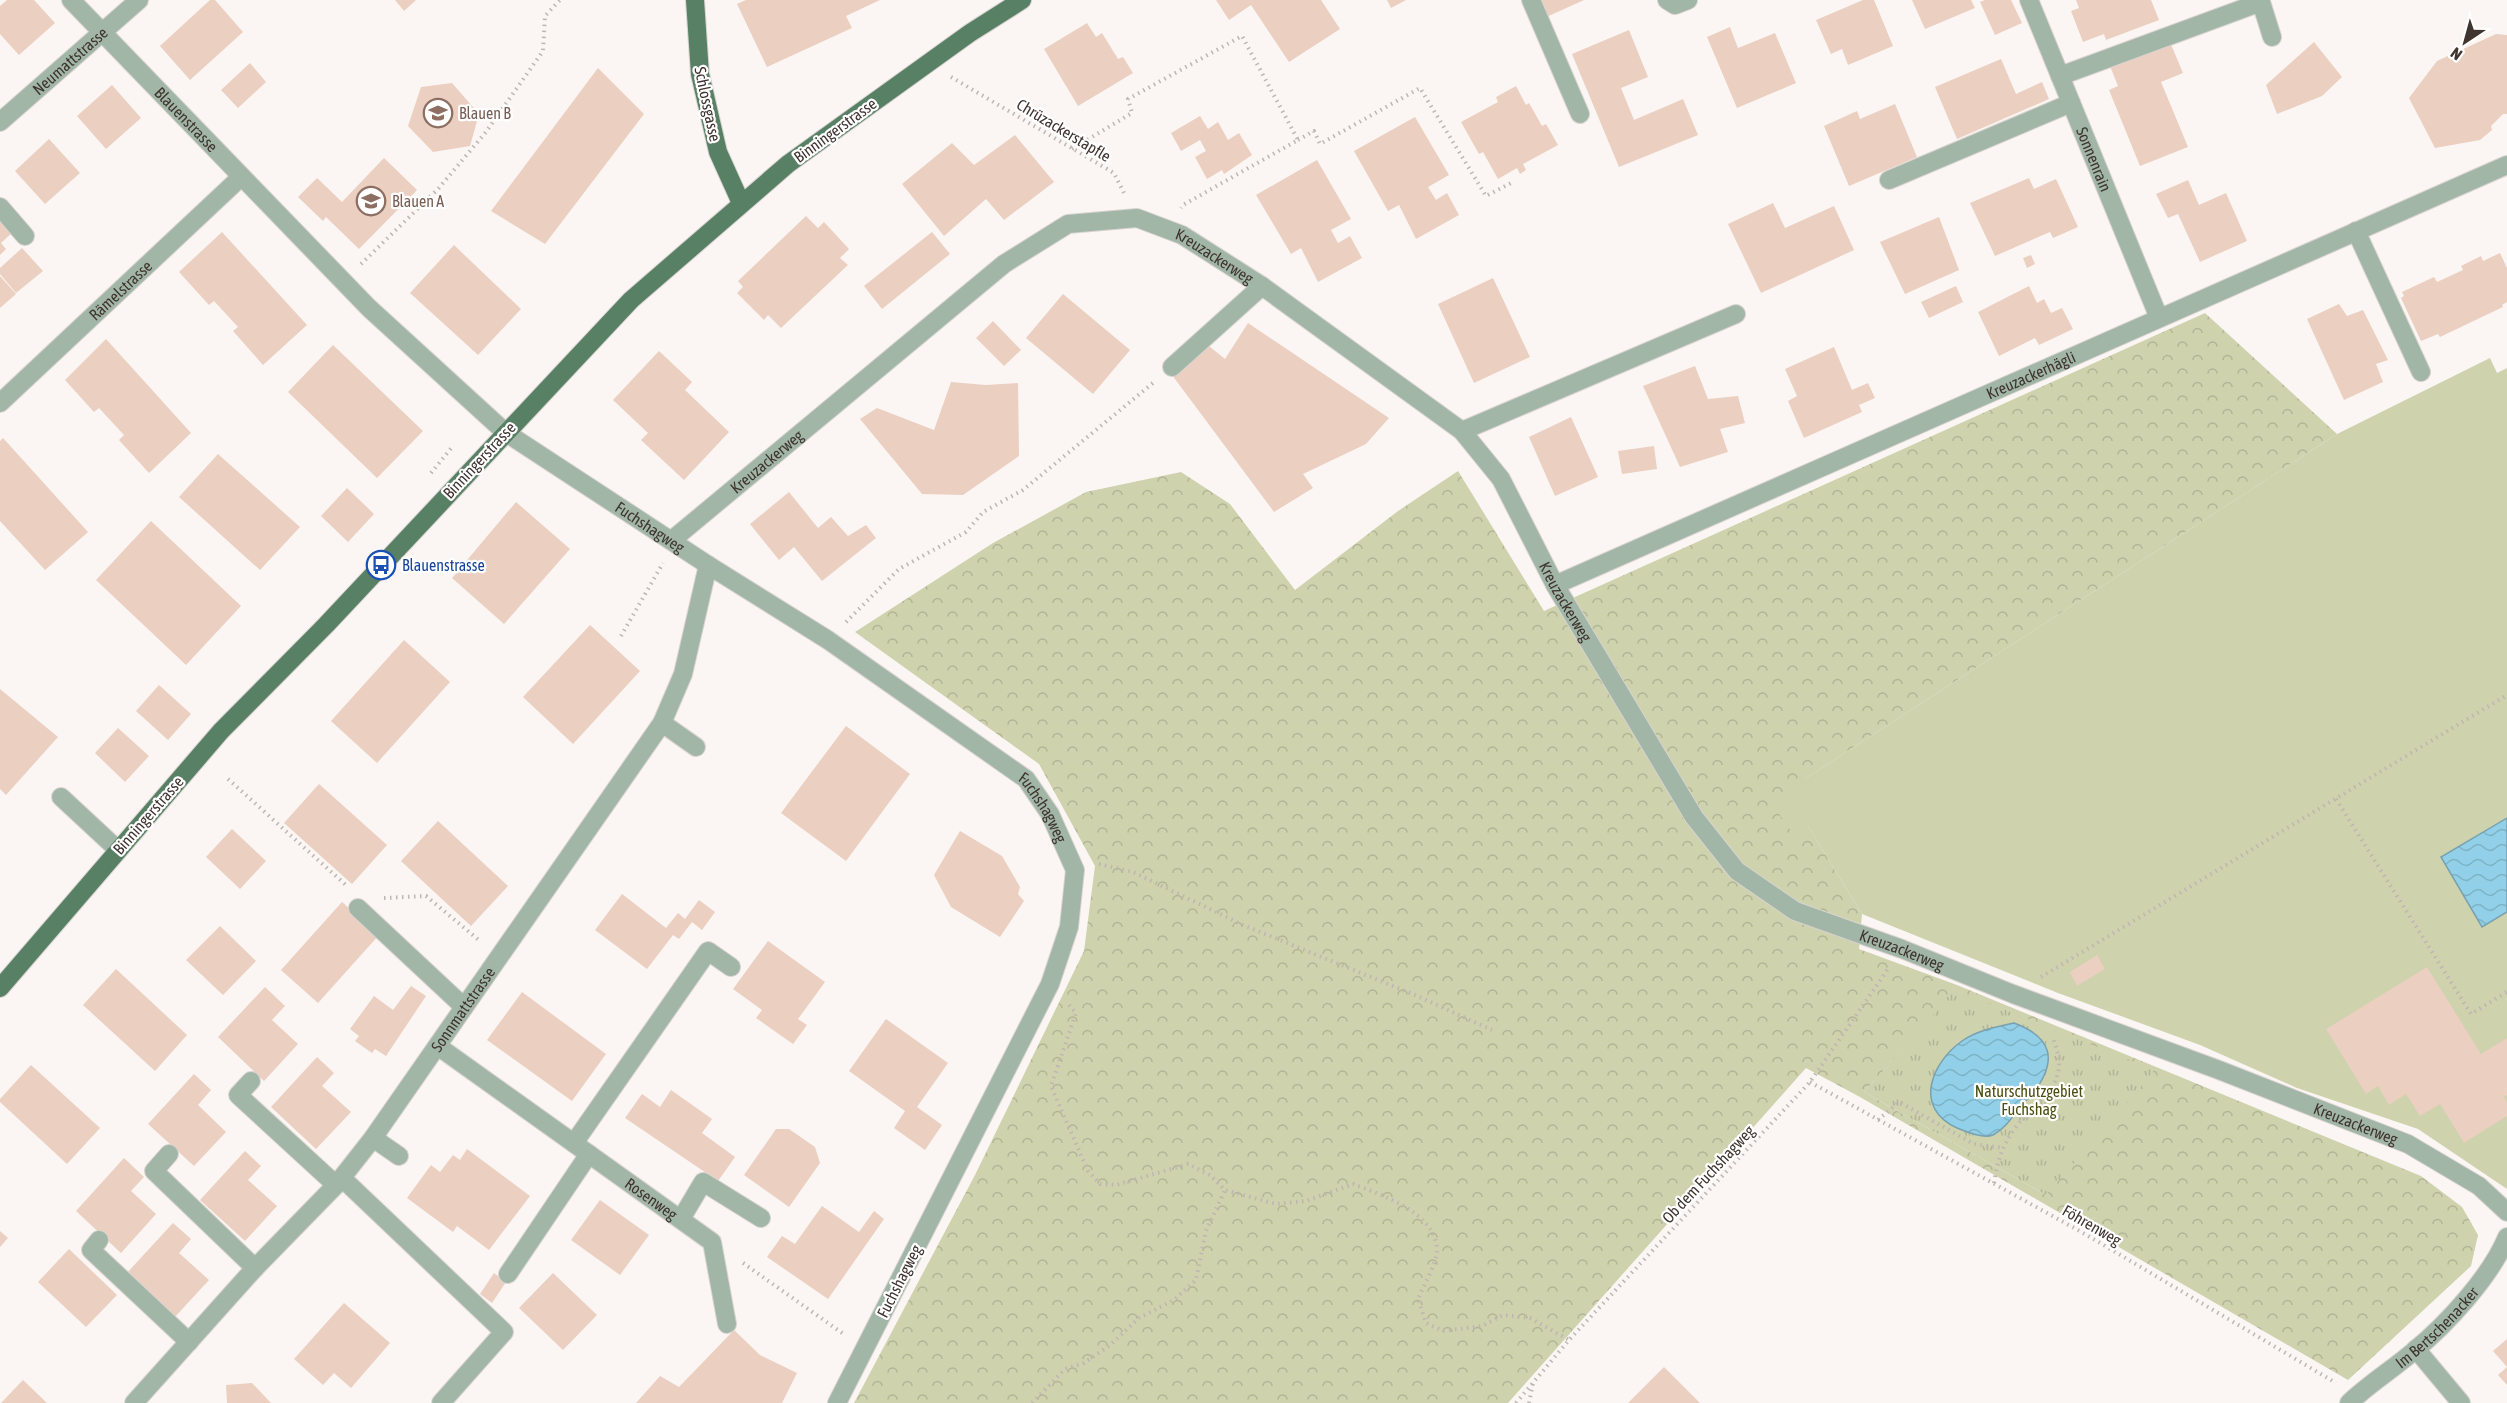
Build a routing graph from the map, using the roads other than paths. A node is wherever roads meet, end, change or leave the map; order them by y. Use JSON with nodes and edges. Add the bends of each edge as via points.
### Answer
{"nodes":[{"id":1,"x":71,"y":0,"type":"edge"},
{"id":2,"x":139,"y":0,"type":"edge"},
{"id":3,"x":695,"y":0,"type":"edge"},
{"id":4,"x":1022,"y":0,"type":"edge"},
{"id":5,"x":1531,"y":0,"type":"edge"},
{"id":6,"x":1667,"y":0,"type":"edge"},
{"id":7,"x":1688,"y":0,"type":"edge"},
{"id":8,"x":2029,"y":0,"type":"edge"},
{"id":9,"x":102,"y":34,"type":"junction"},
{"id":10,"x":2272,"y":37,"type":"dead end"},
{"id":11,"x":2060,"y":76,"type":"junction"},
{"id":12,"x":2072,"y":103,"type":"junction"},
{"id":13,"x":1580,"y":114,"type":"dead end"},
{"id":14,"x":0,"y":122,"type":"edge"},
{"id":15,"x":2507,"y":165,"type":"edge"},
{"id":16,"x":241,"y":177,"type":"junction"},
{"id":17,"x":1889,"y":180,"type":"dead end"},
{"id":18,"x":741,"y":203,"type":"junction"},
{"id":19,"x":0,"y":207,"type":"edge"},
{"id":20,"x":2356,"y":231,"type":"junction"},
{"id":21,"x":25,"y":236,"type":"dead end"},
{"id":22,"x":1262,"y":286,"type":"junction"},
{"id":23,"x":1736,"y":314,"type":"dead end"},
{"id":24,"x":2160,"y":318,"type":"junction"},
{"id":25,"x":1172,"y":367,"type":"dead end"},
{"id":26,"x":2421,"y":372,"type":"dead end"},
{"id":27,"x":0,"y":403,"type":"edge"},
{"id":28,"x":1462,"y":431,"type":"junction"},
{"id":29,"x":505,"y":432,"type":"junction"},
{"id":30,"x":673,"y":541,"type":"junction"},
{"id":31,"x":708,"y":565,"type":"junction"},
{"id":32,"x":1555,"y":585,"type":"junction"},
{"id":33,"x":662,"y":723,"type":"junction"},
{"id":34,"x":696,"y":747,"type":"dead end"},
{"id":35,"x":61,"y":797,"type":"dead end"},
{"id":36,"x":117,"y":849,"type":"junction"},
{"id":37,"x":361,"y":899,"type":"road end"},
{"id":38,"x":731,"y":967,"type":"dead end"},
{"id":39,"x":0,"y":988,"type":"edge"},
{"id":40,"x":464,"y":1007,"type":"junction"},
{"id":41,"x":438,"y":1047,"type":"junction"},
{"id":42,"x":250,"y":1080,"type":"dead end"},
{"id":43,"x":373,"y":1138,"type":"junction"},
{"id":44,"x":582,"y":1148,"type":"junction"},
{"id":45,"x":169,"y":1154,"type":"dead end"},
{"id":46,"x":399,"y":1156,"type":"dead end"},
{"id":47,"x":339,"y":1181,"type":"junction"},
{"id":48,"x":2507,"y":1212,"type":"edge"},
{"id":49,"x":761,"y":1218,"type":"dead end"},
{"id":50,"x":681,"y":1219,"type":"junction"},
{"id":51,"x":2507,"y":1237,"type":"edge"},
{"id":52,"x":99,"y":1240,"type":"dead end"},
{"id":53,"x":255,"y":1268,"type":"junction"},
{"id":54,"x":507,"y":1275,"type":"dead end"},
{"id":55,"x":727,"y":1324,"type":"dead end"},
{"id":56,"x":189,"y":1342,"type":"junction"},
{"id":57,"x":2416,"y":1349,"type":"junction"},
{"id":58,"x":2353,"y":1399,"type":"edge"},
{"id":59,"x":134,"y":1403,"type":"edge"},
{"id":60,"x":441,"y":1403,"type":"edge"},
{"id":61,"x":837,"y":1403,"type":"edge"},
{"id":62,"x":2461,"y":1403,"type":"edge"}],
"edges":[{"from":1,"to":9,"type":"street","name":"Blauenstrasse"},
{"from":2,"to":9,"type":"street","name":"Neumattstrasse"},
{"from":3,"to":18,"type":"main road","name":"Schlossgasse","via":[[700,74],[718,152]]},
{"from":4,"to":18,"type":"main road","name":"Binningerstrasse","via":[[817,142]]},
{"from":5,"to":13,"type":"street"},
{"from":6,"to":7,"type":"street","via":[[1675,5]]},
{"from":8,"to":11,"type":"street","name":"Sonnenrain"},
{"from":9,"to":14,"type":"street","name":"Neumattstrasse"},
{"from":9,"to":16,"type":"street","name":"Blauenstrasse"},
{"from":10,"to":11,"type":"street","via":[[2261,2]]},
{"from":11,"to":12,"type":"street","name":"Sonnenrain"},
{"from":12,"to":17,"type":"street"},
{"from":12,"to":24,"type":"street","name":"Sonnenrain"},
{"from":15,"to":20,"type":"street","name":"Kreuzackerhägli"},
{"from":16,"to":27,"type":"street","name":"Rämelstrasse"},
{"from":16,"to":29,"type":"street","name":"Blauenstrasse","via":[[369,308]]},
{"from":18,"to":29,"type":"main road","name":"Binningerstrasse","via":[[631,300]]},
{"from":19,"to":21,"type":"street"},
{"from":20,"to":24,"type":"street","name":"Kreuzackerhägli"},
{"from":20,"to":26,"type":"street"},
{"from":22,"to":25,"type":"street"},
{"from":22,"to":28,"type":"street","name":"Kreuzackerweg"},
{"from":22,"to":30,"type":"street","name":"Kreuzackerweg","via":[[1182,235],[1137,218],[1068,224],[1004,264]]},
{"from":23,"to":28,"type":"street"},
{"from":24,"to":32,"type":"street","name":"Kreuzackerhägli"},
{"from":28,"to":32,"type":"street","name":"Kreuzackerweg","via":[[1501,479]]},
{"from":29,"to":30,"type":"street","name":"Fuchshagweg"},
{"from":29,"to":36,"type":"main road","name":"Binningerstrasse","via":[[326,625],[221,730]]},
{"from":30,"to":31,"type":"street","name":"Fuchshagweg"},
{"from":31,"to":33,"type":"street","name":"Sonnmattstrasse","via":[[683,674]]},
{"from":31,"to":61,"type":"street","name":"Fuchshagweg","via":[[828,640],[1026,780],[1050,814],[1075,870],[1069,927],[1050,984]]},
{"from":32,"to":48,"type":"street","name":"Kreuzackerweg","via":[[1694,817],[1737,871],[1795,911],[2408,1144],[2479,1186]]},
{"from":33,"to":34,"type":"street"},
{"from":33,"to":40,"type":"street","name":"Sonnmattstrasse"},
{"from":35,"to":36,"type":"street"},
{"from":36,"to":39,"type":"main road","name":"Binningerstrasse"},
{"from":37,"to":40,"type":"street"},
{"from":38,"to":44,"type":"street","via":[[708,951]]},
{"from":40,"to":41,"type":"street","name":"Sonnmattstrasse"},
{"from":41,"to":43,"type":"street","name":"Sonnmattstrasse"},
{"from":41,"to":44,"type":"street","name":"Rosenweg"},
{"from":42,"to":47,"type":"street","via":[[237,1095]]},
{"from":43,"to":46,"type":"street"},
{"from":43,"to":47,"type":"street","name":"Sonnmattstrasse"},
{"from":44,"to":50,"type":"street","name":"Rosenweg"},
{"from":44,"to":54,"type":"street"},
{"from":45,"to":53,"type":"street","via":[[154,1171]]},
{"from":47,"to":53,"type":"street","name":"Sonnmattstrasse"},
{"from":47,"to":60,"type":"street","via":[[504,1332]]},
{"from":49,"to":50,"type":"street","via":[[703,1182]]},
{"from":50,"to":55,"type":"street","name":"Rosenweg","via":[[712,1242]]},
{"from":51,"to":57,"type":"street","name":"Im Bertschenacker","via":[[2475,1289]]},
{"from":52,"to":56,"type":"street","via":[[91,1250]]},
{"from":53,"to":56,"type":"street","name":"Sonnmattstrasse"},
{"from":56,"to":59,"type":"street","name":"Sonnmattstrasse"},
{"from":57,"to":58,"type":"street","name":"Im Bertschenacker"},
{"from":57,"to":62,"type":"street"}]}
